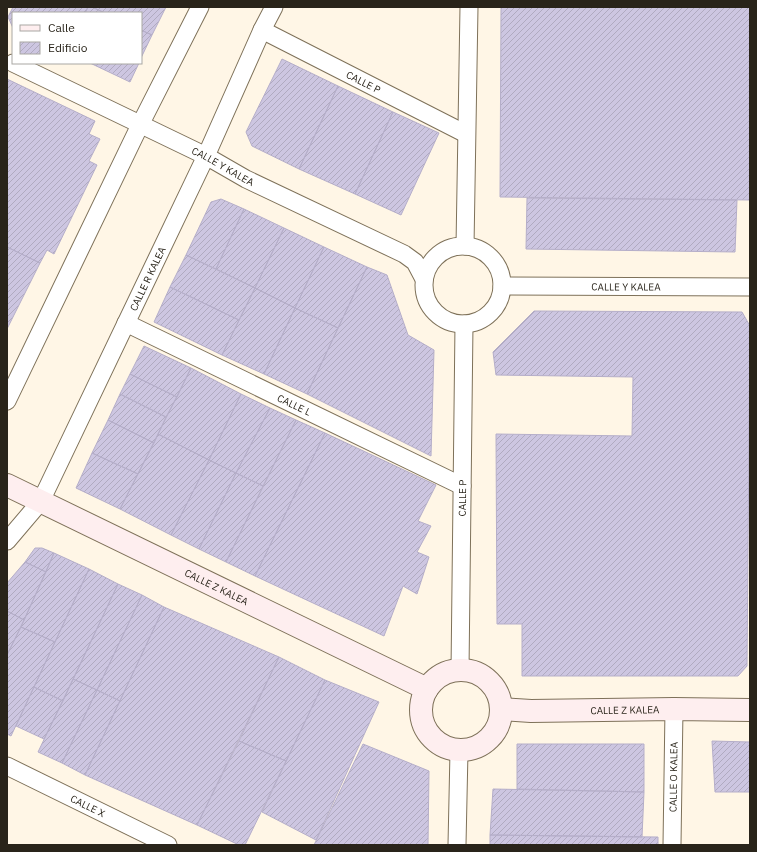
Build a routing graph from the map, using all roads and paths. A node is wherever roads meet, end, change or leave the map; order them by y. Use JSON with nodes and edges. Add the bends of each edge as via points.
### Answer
{"nodes":[{"id":1,"x":200,"y":7,"type":"edge"},
{"id":2,"x":274,"y":7,"type":"edge"},
{"id":3,"x":469,"y":7,"type":"edge"},
{"id":4,"x":262,"y":30,"type":"junction"},
{"id":5,"x":15,"y":64,"type":"edge"},
{"id":6,"x":140,"y":124,"type":"junction"},
{"id":7,"x":466,"y":134,"type":"junction"},
{"id":8,"x":206,"y":156,"type":"junction"},
{"id":9,"x":465,"y":246,"type":"junction"},
{"id":10,"x":424,"y":279,"type":"junction"},
{"id":11,"x":502,"y":286,"type":"junction"},
{"id":12,"x":750,"y":288,"type":"edge"},
{"id":13,"x":126,"y":323,"type":"junction"},
{"id":14,"x":464,"y":324,"type":"junction"},
{"id":15,"x":7,"y":401,"type":"edge"},
{"id":16,"x":7,"y":485,"type":"edge"},
{"id":17,"x":462,"y":486,"type":"junction"},
{"id":18,"x":41,"y":501,"type":"junction"},
{"id":19,"x":7,"y":541,"type":"edge"},
{"id":20,"x":460,"y":671,"type":"junction"},
{"id":21,"x":427,"y":689,"type":"junction"},
{"id":22,"x":501,"y":708,"type":"junction"},
{"id":23,"x":674,"y":709,"type":"junction"},
{"id":24,"x":750,"y":710,"type":"edge"},
{"id":25,"x":459,"y":751,"type":"junction"},
{"id":26,"x":7,"y":766,"type":"edge"},
{"id":27,"x":168,"y":845,"type":"edge"},
{"id":28,"x":457,"y":845,"type":"edge"},
{"id":29,"x":672,"y":845,"type":"edge"}],
"edges":[{"from":1,"to":6,"type":"street"},
{"from":2,"to":4,"type":"street","name":"CALLE R KALEA"},
{"from":3,"to":7,"type":"street"},
{"from":4,"to":7,"type":"street","name":"CALLE P"},
{"from":4,"to":8,"type":"street","name":"CALLE R KALEA"},
{"from":5,"to":6,"type":"street","name":"CALLE Y KALEA"},
{"from":6,"to":8,"type":"street","name":"CALLE Y KALEA"},
{"from":6,"to":15,"type":"street"},
{"from":7,"to":9,"type":"street"},
{"from":8,"to":10,"type":"street","name":"CALLE Y KALEA","via":[[246,179],[404,254],[415,262]]},
{"from":8,"to":13,"type":"street","name":"CALLE R KALEA"},
{"from":9,"to":10,"type":"street","via":[[454,247],[434,258]]},
{"from":9,"to":11,"type":"street","via":[[479,250],[492,259],[499,271]]},
{"from":10,"to":14,"type":"street","via":[[424,292],[429,305],[438,315],[450,322]]},
{"from":11,"to":12,"type":"street","name":"CALLE Y KALEA"},
{"from":11,"to":14,"type":"street","via":[[499,300],[490,313],[478,321]]},
{"from":13,"to":17,"type":"street","name":"CALLE L"},
{"from":13,"to":18,"type":"street","name":"CALLE R KALEA"},
{"from":14,"to":17,"type":"street","name":"CALLE P"},
{"from":16,"to":18,"type":"street","name":"CALLE Z KALEA"},
{"from":17,"to":20,"type":"street","name":"CALLE P"},
{"from":18,"to":19,"type":"street","name":"CALLE R KALEA"},
{"from":18,"to":21,"type":"street","name":"CALLE Z KALEA"},
{"from":20,"to":21,"type":"street","via":[[439,677]]},
{"from":20,"to":22,"type":"street","via":[[471,672],[486,679],[497,692]]},
{"from":21,"to":25,"type":"street","via":[[421,704],[422,721],[430,736],[443,746]]},
{"from":22,"to":23,"type":"street","name":"CALLE Z KALEA","via":[[531,712]]},
{"from":22,"to":25,"type":"street","via":[[494,734],[473,749]]},
{"from":23,"to":24,"type":"street","name":"CALLE Z KALEA"},
{"from":23,"to":29,"type":"street","name":"CALLE O KALEA"},
{"from":25,"to":28,"type":"street"},
{"from":26,"to":27,"type":"street","name":"CALLE X"}]}
